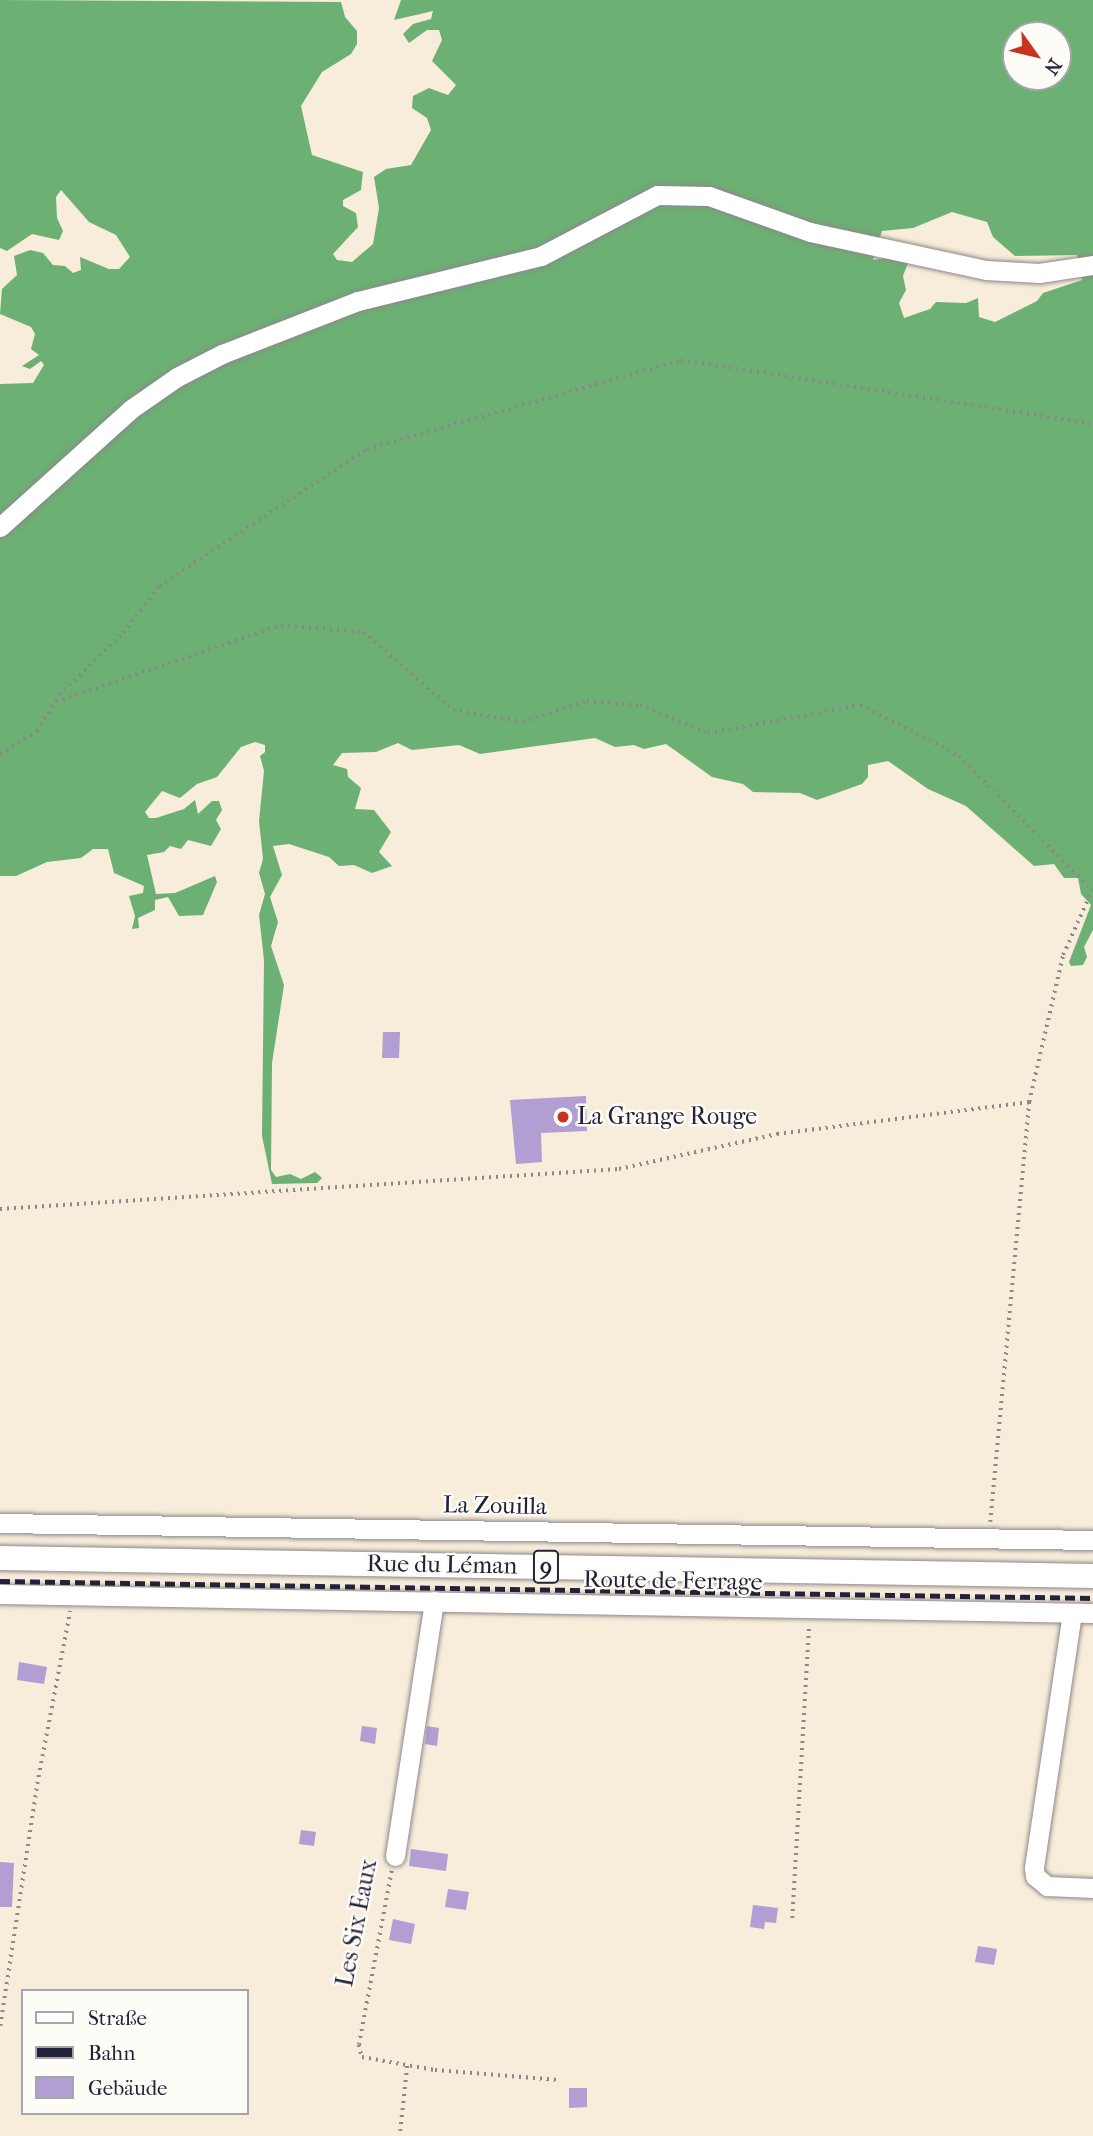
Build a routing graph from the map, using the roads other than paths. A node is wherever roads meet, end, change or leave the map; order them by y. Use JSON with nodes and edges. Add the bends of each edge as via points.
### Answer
{"nodes":[{"id":1,"x":1093,"y":265,"type":"edge"},
{"id":2,"x":0,"y":527,"type":"edge"},
{"id":3,"x":0,"y":1523,"type":"edge"},
{"id":4,"x":1093,"y":1540,"type":"edge"},
{"id":5,"x":0,"y":1558,"type":"edge"},
{"id":6,"x":1093,"y":1576,"type":"edge"},
{"id":7,"x":0,"y":1594,"type":"edge"},
{"id":8,"x":434,"y":1601,"type":"junction"},
{"id":9,"x":1072,"y":1613,"type":"junction"},
{"id":10,"x":1093,"y":1613,"type":"edge"},
{"id":11,"x":395,"y":1856,"type":"road end"},
{"id":12,"x":1093,"y":1888,"type":"edge"}],
"edges":[{"from":1,"to":2,"type":"street","via":[[1039,272],[986,270],[810,232],[709,196],[657,195],[541,256],[325,311],[211,360],[131,410]]},
{"from":3,"to":4,"type":"street","name":"La Zouilla"},
{"from":5,"to":6,"type":"main road","name":"Rue du Léman","number":"9"},
{"from":7,"to":8,"type":"street","name":"Route de Ferrage"},
{"from":8,"to":9,"type":"street","name":"Route de Ferrage"},
{"from":8,"to":11,"type":"street","name":"Les Six Eaux"},
{"from":9,"to":10,"type":"street","name":"Route de Ferrage"},
{"from":9,"to":12,"type":"street","via":[[1034,1868],[1035,1876],[1047,1886]]}]}
